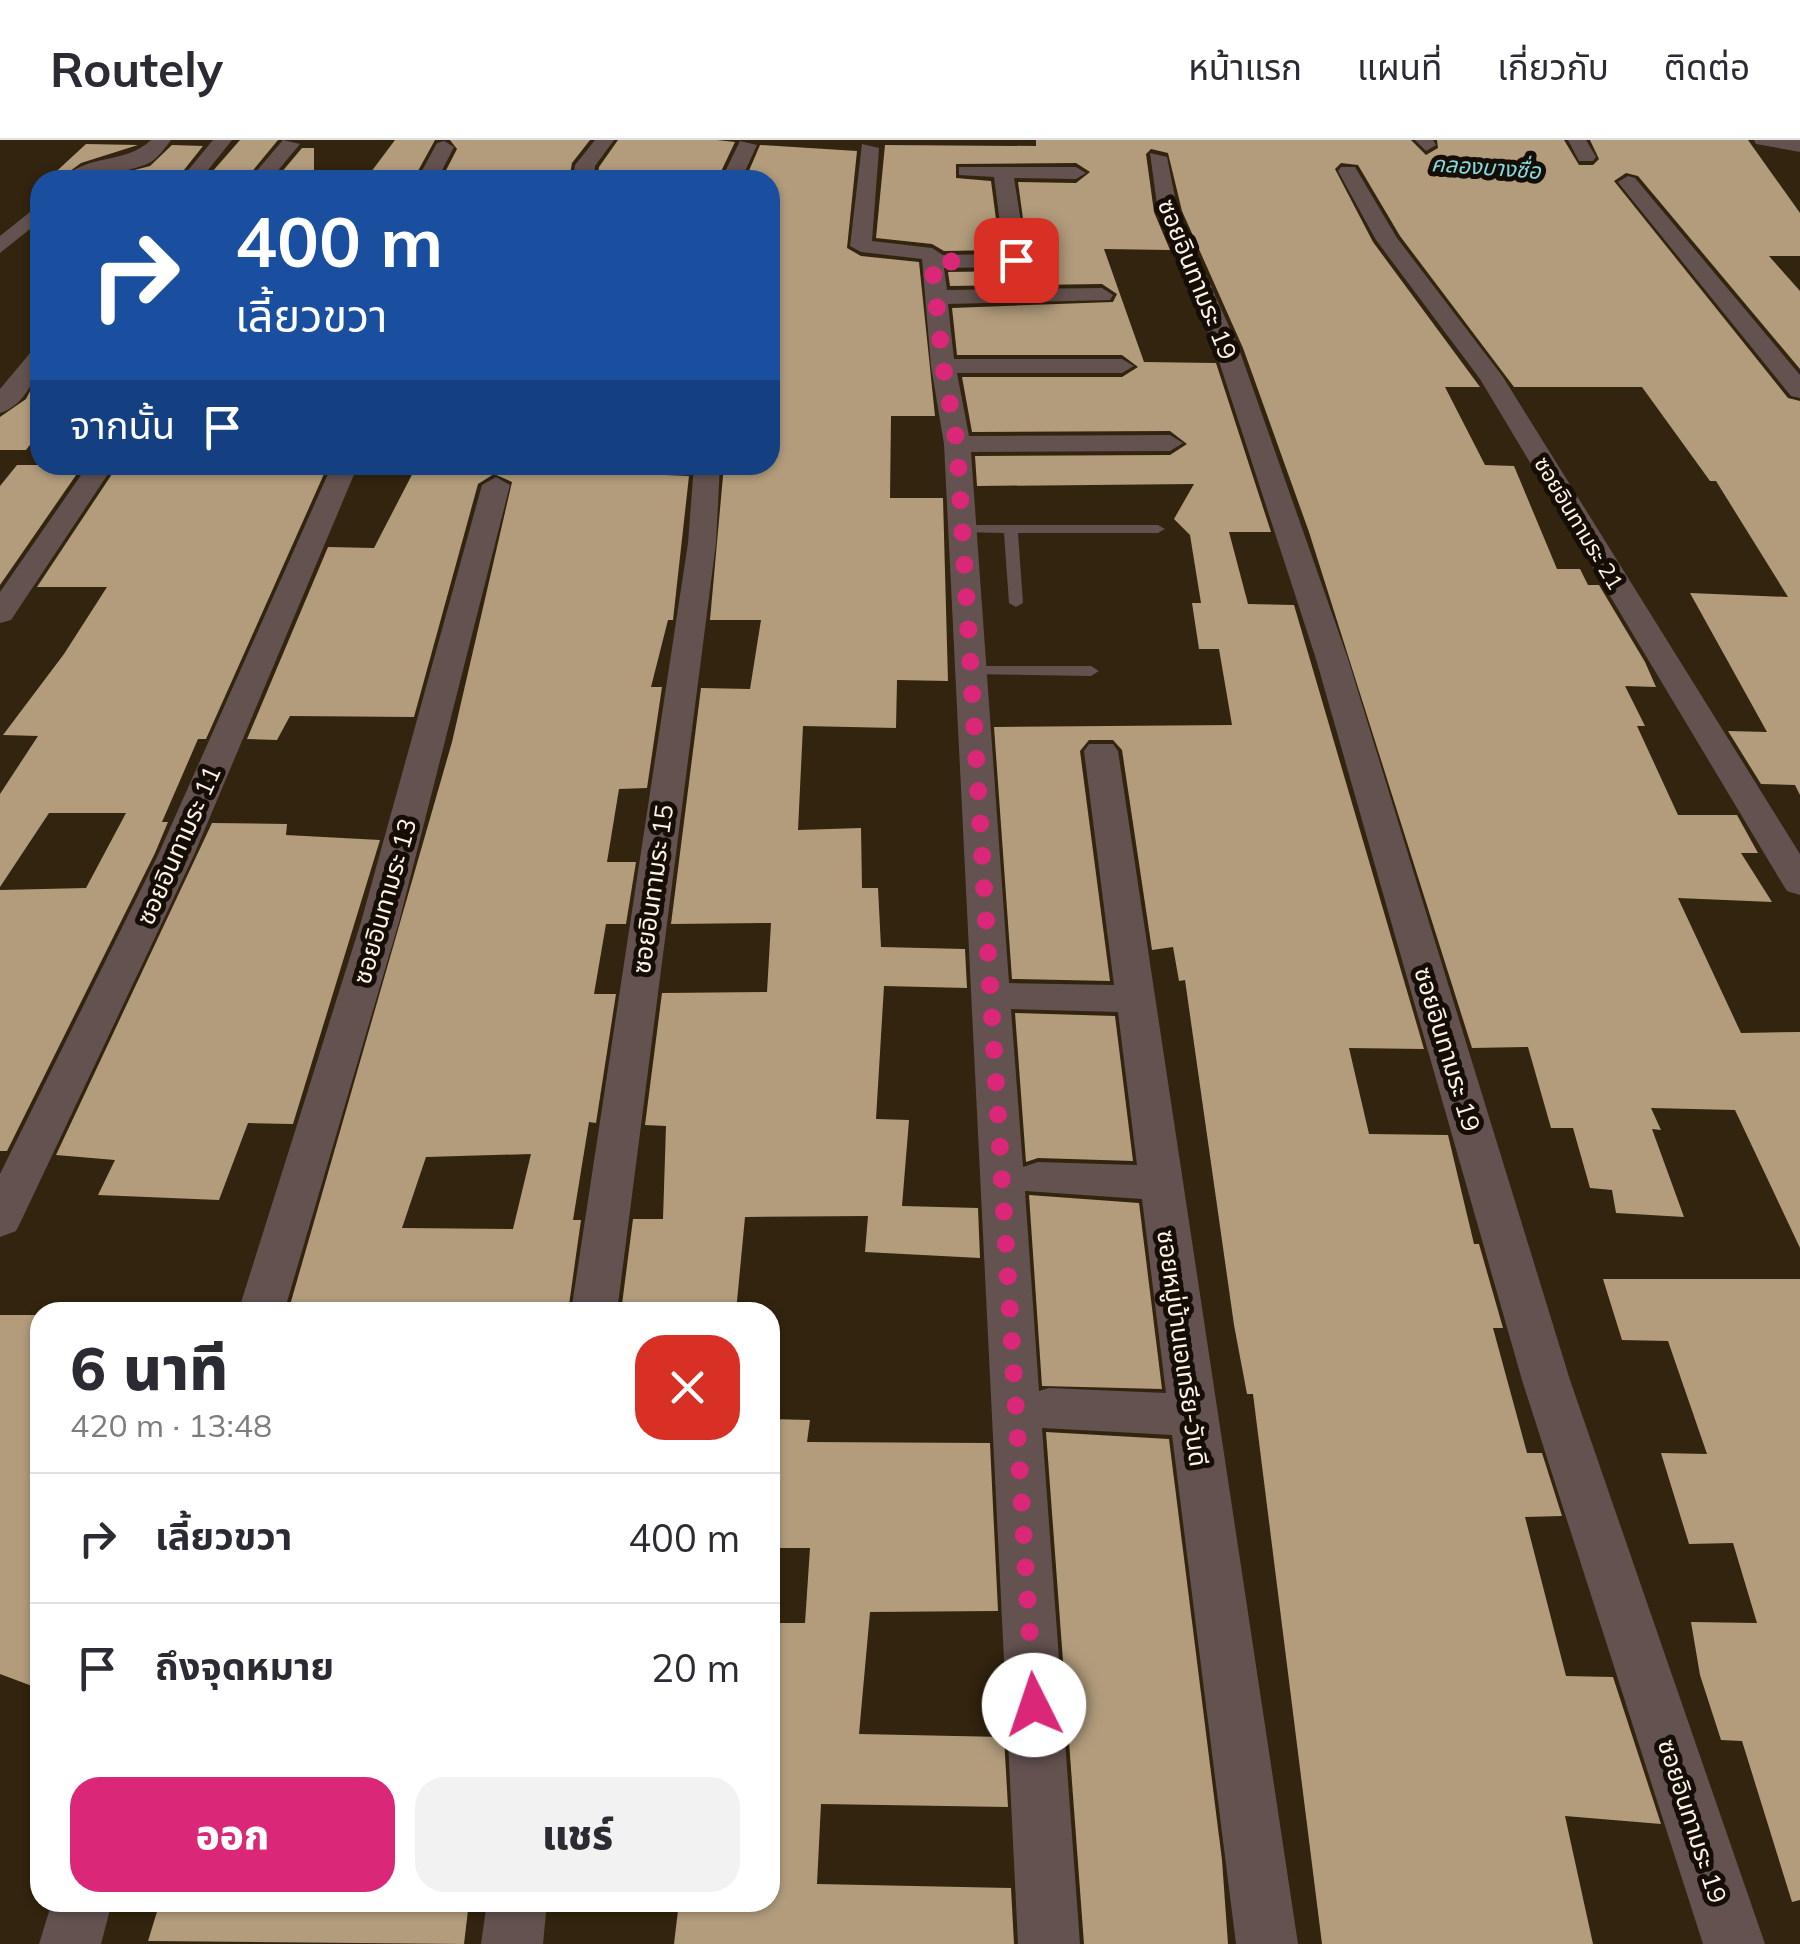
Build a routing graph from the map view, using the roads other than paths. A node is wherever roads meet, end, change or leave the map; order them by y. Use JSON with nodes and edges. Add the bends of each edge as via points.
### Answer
{"nodes":[{"id":1,"x":162,"y":140,"type":"edge"},
{"id":2,"x":224,"y":140,"type":"edge"},
{"id":3,"x":606,"y":140,"type":"edge"},
{"id":4,"x":1763,"y":140,"type":"edge"},
{"id":5,"x":290,"y":144,"type":"dead end"},
{"id":6,"x":747,"y":145,"type":"dead end"},
{"id":7,"x":1800,"y":146,"type":"edge"},
{"id":8,"x":444,"y":148,"type":"dead end"},
{"id":9,"x":869,"y":148,"type":"dead end"},
{"id":10,"x":1157,"y":157,"type":"dead end"},
{"id":11,"x":85,"y":170,"type":"edge"},
{"id":12,"x":198,"y":170,"type":"edge"},
{"id":13,"x":267,"y":170,"type":"edge"},
{"id":14,"x":432,"y":170,"type":"edge"},
{"id":15,"x":584,"y":170,"type":"edge"},
{"id":16,"x":736,"y":170,"type":"edge"},
{"id":17,"x":1348,"y":171,"type":"dead end"},
{"id":18,"x":966,"y":172,"type":"dead end"},
{"id":19,"x":1003,"y":172,"type":"junction"},
{"id":20,"x":1076,"y":173,"type":"dead end"},
{"id":21,"x":1628,"y":182,"type":"dead end"},
{"id":22,"x":30,"y":219,"type":"edge"},
{"id":23,"x":0,"y":247,"type":"edge"},
{"id":24,"x":933,"y":280,"type":"junction"},
{"id":25,"x":1102,"y":296,"type":"dead end"},
{"id":26,"x":943,"y":366,"type":"junction"},
{"id":27,"x":1122,"y":366,"type":"dead end"},
{"id":28,"x":30,"y":369,"type":"edge"},
{"id":29,"x":1800,"y":391,"type":"edge"},
{"id":30,"x":0,"y":404,"type":"edge"},
{"id":31,"x":1170,"y":443,"type":"dead end"},
{"id":32,"x":957,"y":444,"type":"junction"},
{"id":33,"x":94,"y":475,"type":"edge"},
{"id":34,"x":341,"y":475,"type":"edge"},
{"id":35,"x":705,"y":475,"type":"edge"},
{"id":36,"x":496,"y":485,"type":"dead end"},
{"id":37,"x":962,"y":529,"type":"junction"},
{"id":38,"x":1010,"y":529,"type":"junction"},
{"id":39,"x":1158,"y":529,"type":"dead end"},
{"id":40,"x":1016,"y":602,"type":"dead end"},
{"id":41,"x":0,"y":614,"type":"edge"},
{"id":42,"x":971,"y":671,"type":"junction"},
{"id":43,"x":1091,"y":671,"type":"dead end"},
{"id":44,"x":1102,"y":751,"type":"dead end"},
{"id":45,"x":1800,"y":883,"type":"edge"},
{"id":46,"x":1012,"y":996,"type":"dead end"},
{"id":47,"x":1136,"y":999,"type":"junction"},
{"id":48,"x":1038,"y":1178,"type":"dead end"},
{"id":49,"x":1161,"y":1183,"type":"junction"},
{"id":50,"x":0,"y":1219,"type":"edge"},
{"id":51,"x":264,"y":1302,"type":"edge"},
{"id":52,"x":595,"y":1302,"type":"edge"},
{"id":53,"x":1050,"y":1409,"type":"dead end"},
{"id":54,"x":1192,"y":1414,"type":"junction"},
{"id":55,"x":79,"y":1912,"type":"edge"},
{"id":56,"x":516,"y":1912,"type":"edge"},
{"id":57,"x":70,"y":1944,"type":"edge"},
{"id":58,"x":512,"y":1944,"type":"edge"},
{"id":59,"x":1048,"y":1944,"type":"edge"},
{"id":60,"x":1267,"y":1944,"type":"edge"},
{"id":61,"x":1734,"y":1944,"type":"edge"}],
"edges":[{"from":1,"to":11,"type":"street","via":[[142,158]]},
{"from":2,"to":12,"type":"street"},
{"from":3,"to":15,"type":"street"},
{"from":4,"to":7,"type":"street"},
{"from":5,"to":13,"type":"street"},
{"from":6,"to":16,"type":"street"},
{"from":8,"to":14,"type":"street"},
{"from":9,"to":24,"type":"street","via":[[861,246],[932,254]]},
{"from":10,"to":61,"type":"street","name":"ซอยอินทามระ 19","via":[[1168,212],[1226,349],[1332,659],[1546,1380]]},
{"from":17,"to":45,"type":"street","name":"ซอยอินทามระ 21","via":[[1387,240],[1491,377]]},
{"from":18,"to":19,"type":"street"},
{"from":19,"to":20,"type":"street"},
{"from":19,"to":24,"type":"street","via":[[1016,260]]},
{"from":21,"to":29,"type":"street"},
{"from":22,"to":23,"type":"street"},
{"from":24,"to":25,"type":"street"},
{"from":24,"to":26,"type":"street"},
{"from":26,"to":27,"type":"street"},
{"from":26,"to":32,"type":"street"},
{"from":28,"to":30,"type":"street"},
{"from":31,"to":32,"type":"street"},
{"from":32,"to":37,"type":"street"},
{"from":33,"to":41,"type":"street"},
{"from":34,"to":50,"type":"street","name":"ซอยอินทามระ 11","via":[[176,855]]},
{"from":35,"to":52,"type":"street","name":"ซอยอินทามระ 15","via":[[702,543]]},
{"from":36,"to":51,"type":"street","name":"ซอยอินทามระ 13","via":[[380,922]]},
{"from":37,"to":38,"type":"lane"},
{"from":37,"to":42,"type":"street"},
{"from":38,"to":39,"type":"lane"},
{"from":38,"to":40,"type":"lane"},
{"from":42,"to":43,"type":"lane"},
{"from":42,"to":59,"type":"street"},
{"from":44,"to":47,"type":"street","name":"ซอยหมู่บ้านเอเทรีย-วันดี"},
{"from":46,"to":47,"type":"street"},
{"from":47,"to":49,"type":"street","name":"ซอยหมู่บ้านเอเทรีย-วันดี"},
{"from":48,"to":49,"type":"street"},
{"from":49,"to":54,"type":"street","name":"ซอยหมู่บ้านเอเทรีย-วันดี"},
{"from":53,"to":54,"type":"street"},
{"from":54,"to":60,"type":"street","name":"ซอยหมู่บ้านเอเทรีย-วันดี"},
{"from":55,"to":57,"type":"street"},
{"from":56,"to":58,"type":"street"}]}
